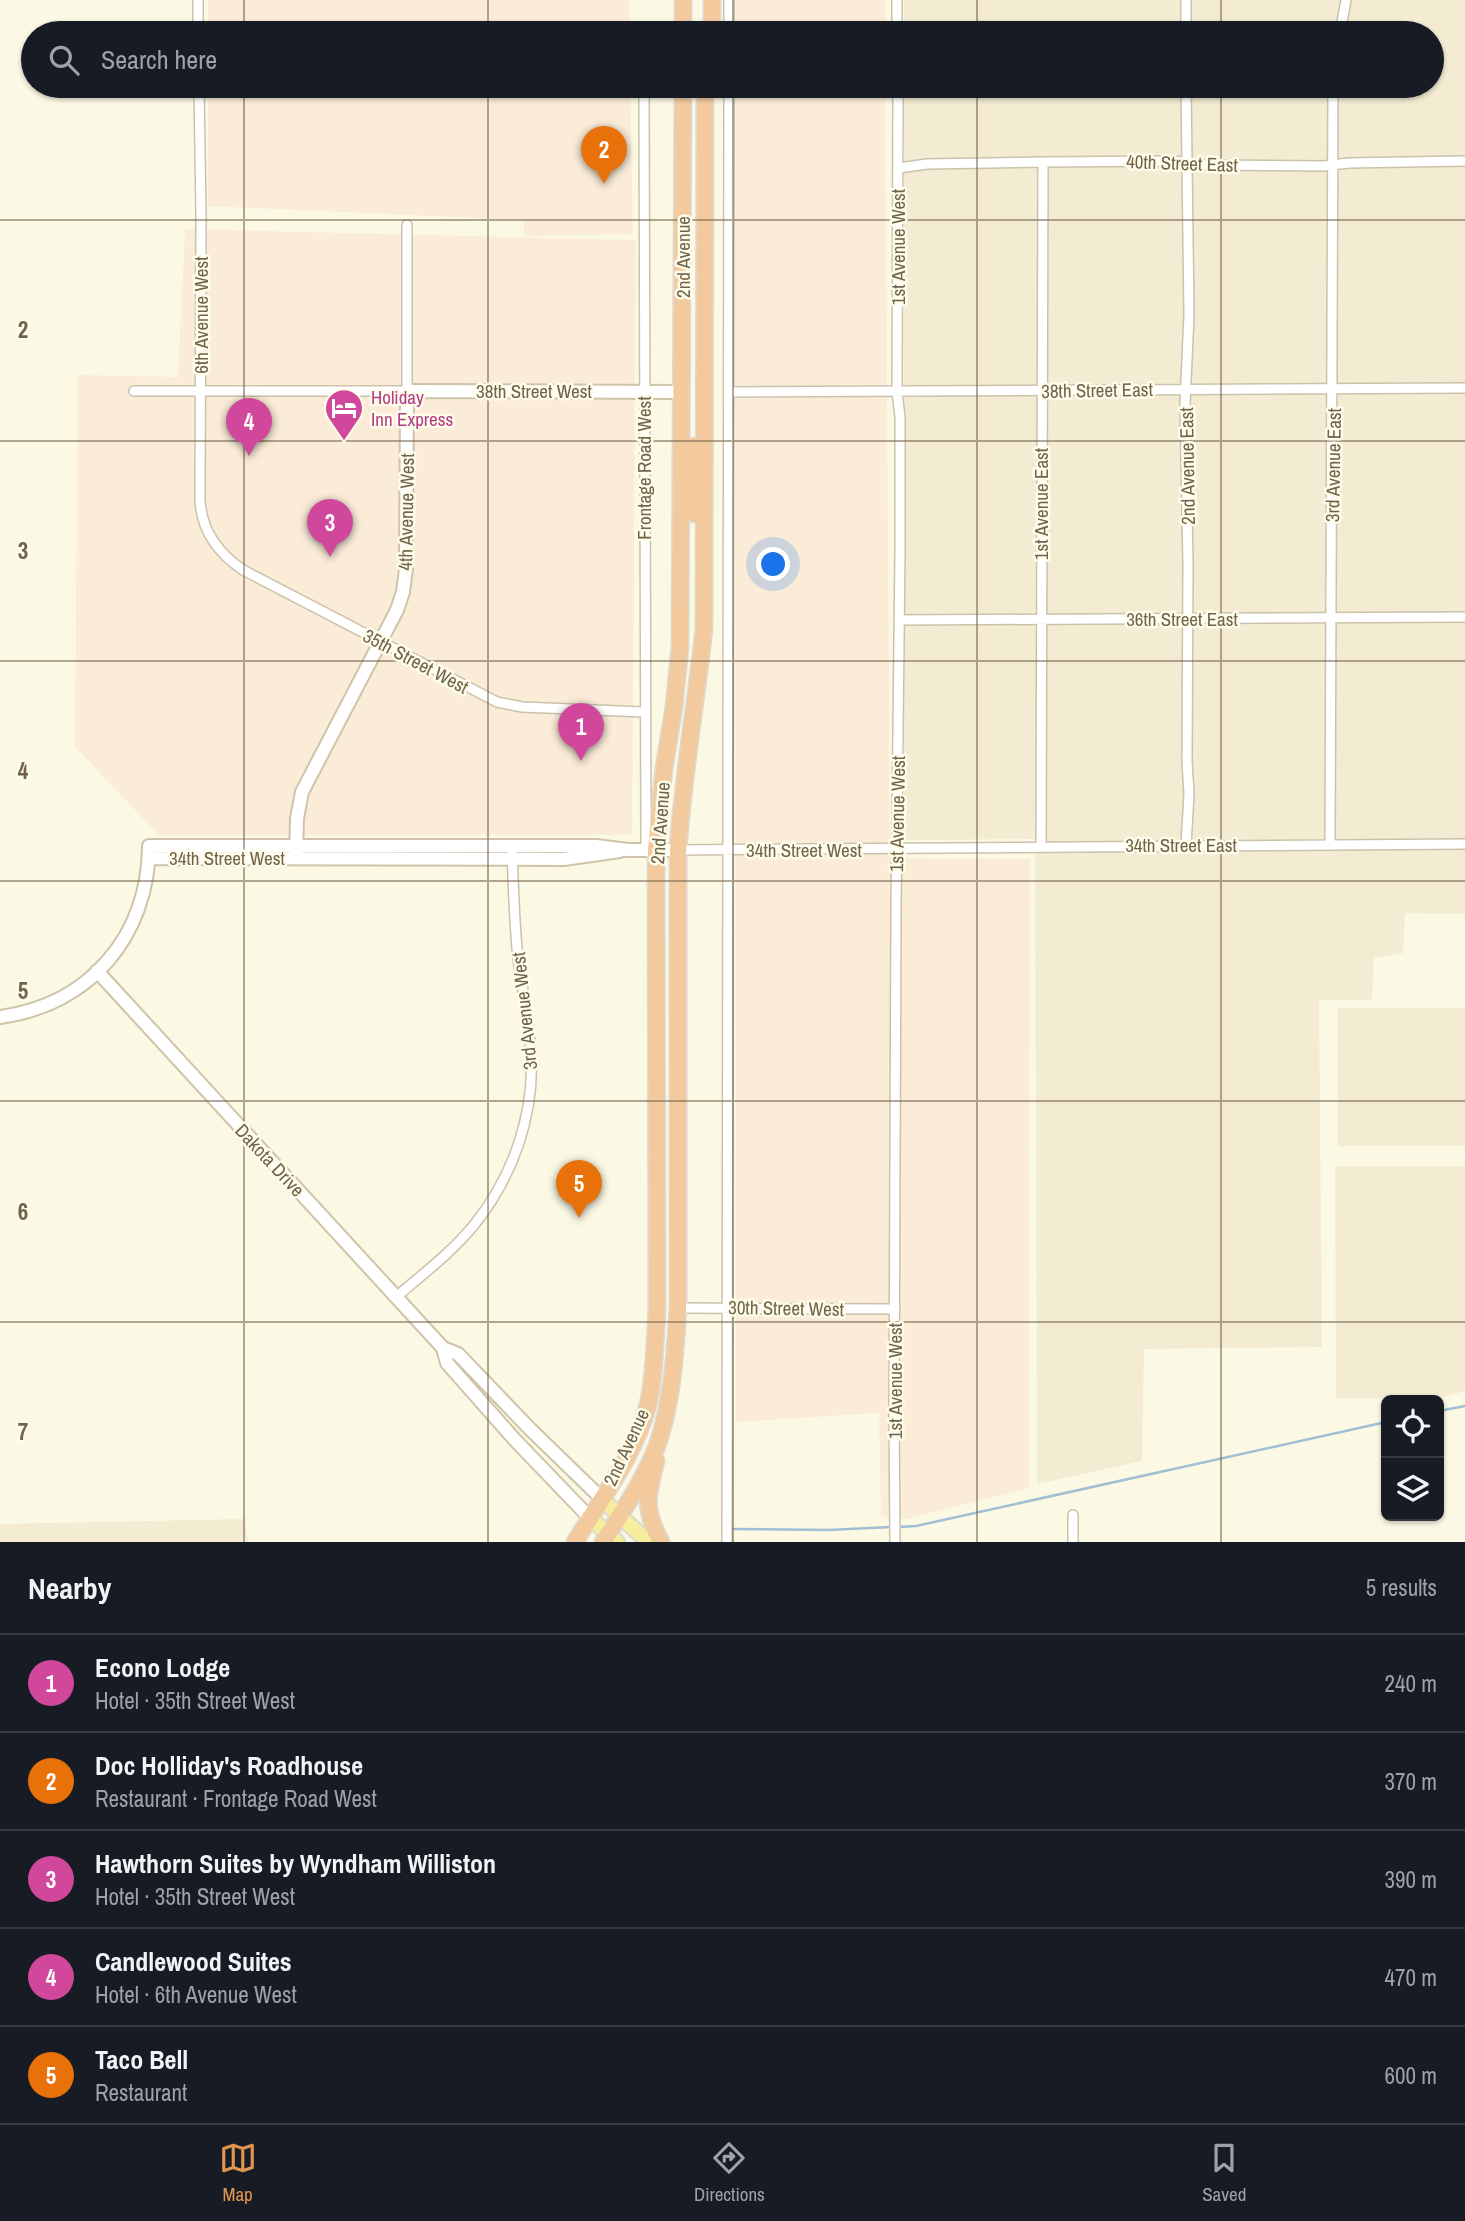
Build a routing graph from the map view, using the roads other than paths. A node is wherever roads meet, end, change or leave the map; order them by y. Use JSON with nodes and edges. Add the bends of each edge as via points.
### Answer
{"nodes":[{"id":1,"x":198,"y":0,"type":"edge"},
{"id":2,"x":683,"y":0,"type":"edge"},
{"id":3,"x":705,"y":0,"type":"edge"},
{"id":4,"x":712,"y":0,"type":"edge"},
{"id":5,"x":729,"y":0,"type":"edge"},
{"id":6,"x":897,"y":0,"type":"edge"},
{"id":7,"x":1186,"y":0,"type":"edge"},
{"id":8,"x":1346,"y":0,"type":"edge"},
{"id":9,"x":198,"y":21,"type":"edge"},
{"id":10,"x":683,"y":21,"type":"edge"},
{"id":11,"x":705,"y":21,"type":"edge"},
{"id":12,"x":712,"y":21,"type":"edge"},
{"id":13,"x":729,"y":21,"type":"edge"},
{"id":14,"x":897,"y":21,"type":"edge"},
{"id":15,"x":1186,"y":21,"type":"edge"},
{"id":16,"x":1342,"y":21,"type":"edge"},
{"id":17,"x":199,"y":98,"type":"edge"},
{"id":18,"x":644,"y":98,"type":"edge"},
{"id":19,"x":683,"y":98,"type":"edge"},
{"id":20,"x":706,"y":98,"type":"edge"},
{"id":21,"x":729,"y":98,"type":"edge"},
{"id":22,"x":898,"y":98,"type":"edge"},
{"id":23,"x":1186,"y":98,"type":"edge"},
{"id":24,"x":1333,"y":98,"type":"edge"},
{"id":25,"x":1465,"y":161,"type":"edge"},
{"id":26,"x":1043,"y":162,"type":"junction"},
{"id":27,"x":1187,"y":163,"type":"junction"},
{"id":28,"x":1332,"y":165,"type":"junction"},
{"id":29,"x":899,"y":168,"type":"junction"},
{"id":30,"x":407,"y":225,"type":"dead end"},
{"id":31,"x":1333,"y":388,"type":"junction"},
{"id":32,"x":1465,"y":388,"type":"edge"},
{"id":33,"x":1186,"y":389,"type":"junction"},
{"id":34,"x":134,"y":391,"type":"dead end"},
{"id":35,"x":201,"y":391,"type":"junction"},
{"id":36,"x":407,"y":391,"type":"junction"},
{"id":37,"x":1041,"y":391,"type":"junction"},
{"id":38,"x":644,"y":392,"type":"junction"},
{"id":39,"x":682,"y":392,"type":"junction"},
{"id":40,"x":729,"y":392,"type":"junction"},
{"id":41,"x":897,"y":392,"type":"junction"},
{"id":42,"x":212,"y":541,"type":"joint"},
{"id":43,"x":1465,"y":617,"type":"edge"},
{"id":44,"x":1188,"y":618,"type":"junction"},
{"id":45,"x":1332,"y":618,"type":"junction"},
{"id":46,"x":1042,"y":619,"type":"junction"},
{"id":47,"x":899,"y":620,"type":"junction"},
{"id":48,"x":380,"y":642,"type":"junction"},
{"id":49,"x":700,"y":667,"type":"junction"},
{"id":50,"x":644,"y":712,"type":"junction"},
{"id":51,"x":1465,"y":844,"type":"edge"},
{"id":52,"x":1186,"y":845,"type":"junction"},
{"id":53,"x":1330,"y":845,"type":"junction"},
{"id":54,"x":1041,"y":846,"type":"junction"},
{"id":55,"x":897,"y":849,"type":"junction"},
{"id":56,"x":651,"y":850,"type":"junction"},
{"id":57,"x":678,"y":850,"type":"junction"},
{"id":58,"x":727,"y":850,"type":"junction"},
{"id":59,"x":296,"y":852,"type":"junction"},
{"id":60,"x":513,"y":853,"type":"junction"},
{"id":61,"x":97,"y":971,"type":"junction"},
{"id":62,"x":0,"y":1017,"type":"edge"},
{"id":63,"x":396,"y":1297,"type":"junction"},
{"id":64,"x":727,"y":1307,"type":"junction"},
{"id":65,"x":678,"y":1308,"type":"junction"},
{"id":66,"x":895,"y":1309,"type":"junction"},
{"id":67,"x":443,"y":1348,"type":"junction"},
{"id":68,"x":660,"y":1439,"type":"junction"},
{"id":69,"x":601,"y":1498,"type":"junction"},
{"id":70,"x":1073,"y":1515,"type":"dead end"},
{"id":71,"x":620,"y":1516,"type":"junction"},
{"id":72,"x":589,"y":1517,"type":"junction"},
{"id":73,"x":609,"y":1539,"type":"edge"},
{"id":74,"x":575,"y":1542,"type":"edge"},
{"id":75,"x":648,"y":1542,"type":"edge"},
{"id":76,"x":661,"y":1542,"type":"edge"},
{"id":77,"x":726,"y":1542,"type":"edge"},
{"id":78,"x":895,"y":1542,"type":"edge"},
{"id":79,"x":1073,"y":1542,"type":"edge"}],
"edges":[{"from":1,"to":9,"type":"street"},
{"from":2,"to":10,"type":"highway"},
{"from":3,"to":11,"type":"highway"},
{"from":4,"to":12,"type":"highway"},
{"from":5,"to":13,"type":"street"},
{"from":6,"to":14,"type":"street"},
{"from":7,"to":15,"type":"street"},
{"from":8,"to":16,"type":"street"},
{"from":17,"to":35,"type":"street","name":"6th Avenue West"},
{"from":18,"to":38,"type":"street","name":"Frontage Road West"},
{"from":19,"to":39,"type":"highway","name":"2nd Avenue"},
{"from":20,"to":49,"type":"highway","name":"2nd Avenue","via":[[705,607]]},
{"from":21,"to":40,"type":"street"},
{"from":22,"to":29,"type":"street","name":"1st Avenue West"},
{"from":23,"to":27,"type":"street","name":"2nd Avenue East"},
{"from":24,"to":28,"type":"street","name":"3rd Avenue East"},
{"from":25,"to":28,"type":"street","name":"40th Street East"},
{"from":26,"to":27,"type":"street","name":"40th Street East"},
{"from":26,"to":29,"type":"street","name":"40th Street East"},
{"from":26,"to":37,"type":"street","name":"1st Avenue East"},
{"from":27,"to":28,"type":"street","name":"40th Street East"},
{"from":27,"to":33,"type":"street","name":"2nd Avenue East"},
{"from":28,"to":31,"type":"street","name":"3rd Avenue East"},
{"from":29,"to":41,"type":"street","name":"1st Avenue West"},
{"from":30,"to":36,"type":"street","name":"4th Avenue West"},
{"from":31,"to":32,"type":"street","name":"38th Street East"},
{"from":31,"to":33,"type":"street","name":"38th Street East"},
{"from":31,"to":45,"type":"street","name":"3rd Avenue East"},
{"from":33,"to":37,"type":"street","name":"38th Street East"},
{"from":33,"to":44,"type":"street","name":"2nd Avenue East"},
{"from":34,"to":35,"type":"street","name":"38th Street West"},
{"from":35,"to":36,"type":"street","name":"38th Street West"},
{"from":35,"to":42,"type":"street","name":"6th Avenue West","via":[[200,505]]},
{"from":36,"to":38,"type":"street","name":"38th Street West"},
{"from":36,"to":48,"type":"street","name":"4th Avenue West","via":[[406,577]]},
{"from":37,"to":41,"type":"street","name":"38th Street East"},
{"from":37,"to":46,"type":"street","name":"1st Avenue East"},
{"from":38,"to":39,"type":"street","name":"38th Street West"},
{"from":38,"to":50,"type":"street","name":"Frontage Road West"},
{"from":39,"to":49,"type":"highway","via":[[693,402]]},
{"from":39,"to":56,"type":"highway","name":"2nd Avenue","via":[[680,647]]},
{"from":40,"to":41,"type":"street"},
{"from":40,"to":58,"type":"street"},
{"from":41,"to":47,"type":"street","name":"1st Avenue West"},
{"from":42,"to":48,"type":"street","name":"35th Street West","via":[[243,569]]},
{"from":43,"to":45,"type":"street","name":"36th Street East"},
{"from":44,"to":45,"type":"street","name":"36th Street East"},
{"from":44,"to":46,"type":"street","name":"36th Street East"},
{"from":44,"to":52,"type":"street","name":"2nd Avenue East"},
{"from":45,"to":53,"type":"street","name":"3rd Avenue East"},
{"from":46,"to":47,"type":"street","name":"36th Street East"},
{"from":46,"to":54,"type":"street","name":"1st Avenue East"},
{"from":47,"to":55,"type":"street","name":"1st Avenue West"},
{"from":48,"to":50,"type":"street","name":"35th Street West","via":[[506,705]]},
{"from":48,"to":59,"type":"street","name":"4th Avenue West","via":[[302,792]]},
{"from":49,"to":57,"type":"highway","name":"2nd Avenue"},
{"from":50,"to":56,"type":"street","name":"Frontage Road West"},
{"from":51,"to":53,"type":"street","name":"34th Street East"},
{"from":52,"to":53,"type":"street","name":"34th Street East"},
{"from":52,"to":54,"type":"street","name":"34th Street East"},
{"from":54,"to":55,"type":"street","name":"34th Street East"},
{"from":55,"to":58,"type":"street","name":"34th Street West"},
{"from":55,"to":66,"type":"street","name":"1st Avenue West"},
{"from":56,"to":57,"type":"street","name":"34th Street West"},
{"from":56,"to":60,"type":"street","name":"34th Street West","via":[[596,846]]},
{"from":56,"to":69,"type":"highway","name":"2nd Avenue","via":[[657,1308],[653,1373],[637,1434]]},
{"from":57,"to":58,"type":"street","name":"34th Street West"},
{"from":57,"to":65,"type":"highway","name":"2nd Avenue"},
{"from":58,"to":64,"type":"street"},
{"from":59,"to":60,"type":"street","name":"34th Street West"},
{"from":59,"to":61,"type":"street","name":"34th Street West","via":[[149,846],[144,894],[136,918],[117,950]]},
{"from":60,"to":63,"type":"street","name":"3rd Avenue West","via":[[516,939],[531,1054],[524,1125],[503,1183],[483,1213],[454,1247]]},
{"from":61,"to":62,"type":"street","via":[[54,1002]]},
{"from":61,"to":63,"type":"street","name":"Dakota Drive"},
{"from":63,"to":67,"type":"street","name":"Dakota Drive"},
{"from":64,"to":65,"type":"street","name":"30th Street West"},
{"from":64,"to":66,"type":"street","name":"30th Street West"},
{"from":64,"to":77,"type":"street"},
{"from":65,"to":68,"type":"highway","name":"2nd Avenue","via":[[673,1380]]},
{"from":66,"to":78,"type":"street","name":"1st Avenue West"},
{"from":67,"to":69,"type":"street","name":"Dakota Drive","via":[[458,1354]]},
{"from":67,"to":72,"type":"street","name":"Dakota Drive","via":[[447,1363]]},
{"from":68,"to":71,"type":"highway","name":"2nd Avenue"},
{"from":68,"to":76,"type":"highway","via":[[648,1509]]},
{"from":69,"to":71,"type":"main road"},
{"from":69,"to":72,"type":"highway","name":"2nd Avenue"},
{"from":70,"to":79,"type":"street"},
{"from":71,"to":73,"type":"highway","name":"2nd Avenue"},
{"from":71,"to":75,"type":"main road"},
{"from":72,"to":73,"type":"main road"},
{"from":72,"to":74,"type":"highway","name":"2nd Avenue"}]}
